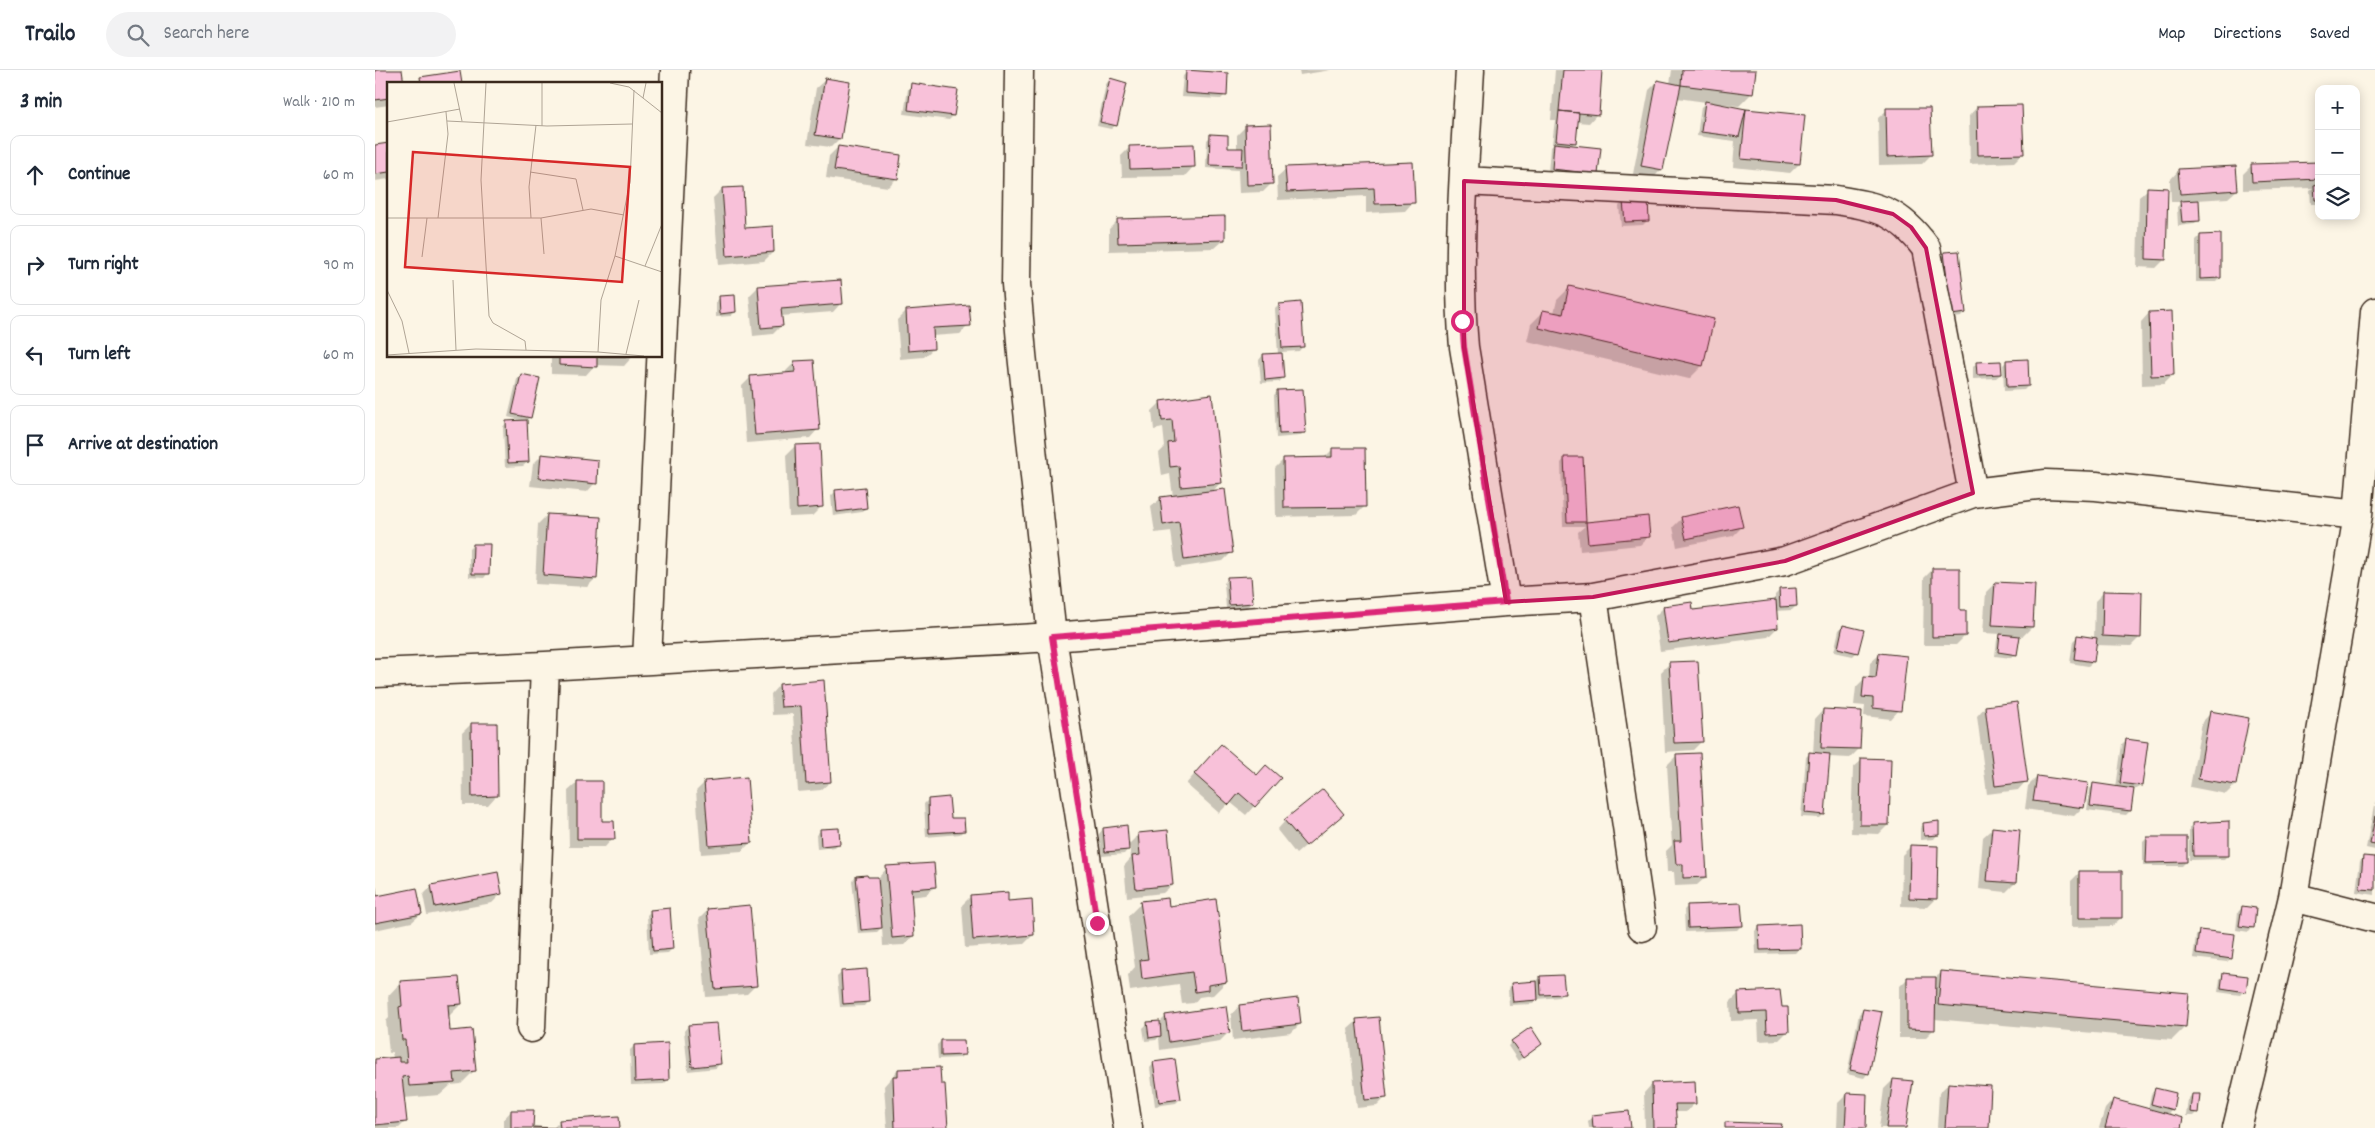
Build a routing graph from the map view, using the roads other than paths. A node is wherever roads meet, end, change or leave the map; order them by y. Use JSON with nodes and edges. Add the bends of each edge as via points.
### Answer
{"nodes":[{"id":1,"x":675,"y":70,"type":"edge"},
{"id":2,"x":1019,"y":70,"type":"edge"},
{"id":3,"x":1470,"y":70,"type":"edge"},
{"id":4,"x":1463,"y":181,"type":"junction"},
{"id":5,"x":2375,"y":312,"type":"edge"},
{"id":6,"x":663,"y":323,"type":"edge"},
{"id":7,"x":661,"y":358,"type":"edge"},
{"id":8,"x":1973,"y":493,"type":"junction"},
{"id":9,"x":2358,"y":515,"type":"junction"},
{"id":10,"x":1593,"y":597,"type":"junction"},
{"id":11,"x":1506,"y":602,"type":"junction"},
{"id":12,"x":1052,"y":637,"type":"junction"},
{"id":13,"x":647,"y":660,"type":"junction"},
{"id":14,"x":545,"y":666,"type":"junction"},
{"id":15,"x":375,"y":673,"type":"edge"},
{"id":16,"x":2293,"y":897,"type":"junction"},
{"id":17,"x":2375,"y":918,"type":"edge"},
{"id":18,"x":1642,"y":927,"type":"dead end"},
{"id":19,"x":531,"y":1028,"type":"dead end"},
{"id":20,"x":1127,"y":1128,"type":"edge"},
{"id":21,"x":2237,"y":1128,"type":"edge"}],
"edges":[{"from":1,"to":6,"type":"street"},
{"from":2,"to":12,"type":"street","via":[[1016,284]]},
{"from":3,"to":4,"type":"street"},
{"from":4,"to":8,"type":"street","via":[[1835,200],[1893,214],[1911,228],[1926,248]]},
{"from":4,"to":11,"type":"street","via":[[1464,347]]},
{"from":5,"to":9,"type":"street"},
{"from":7,"to":13,"type":"street"},
{"from":8,"to":9,"type":"street","via":[[2046,484],[2096,486]]},
{"from":8,"to":10,"type":"street","via":[[1785,561]]},
{"from":9,"to":16,"type":"street"},
{"from":10,"to":11,"type":"street"},
{"from":10,"to":18,"type":"street"},
{"from":11,"to":12,"type":"street"},
{"from":12,"to":13,"type":"street"},
{"from":12,"to":20,"type":"street"},
{"from":13,"to":14,"type":"street"},
{"from":14,"to":15,"type":"street"},
{"from":14,"to":19,"type":"street"},
{"from":16,"to":17,"type":"street"},
{"from":16,"to":21,"type":"street"}]}
